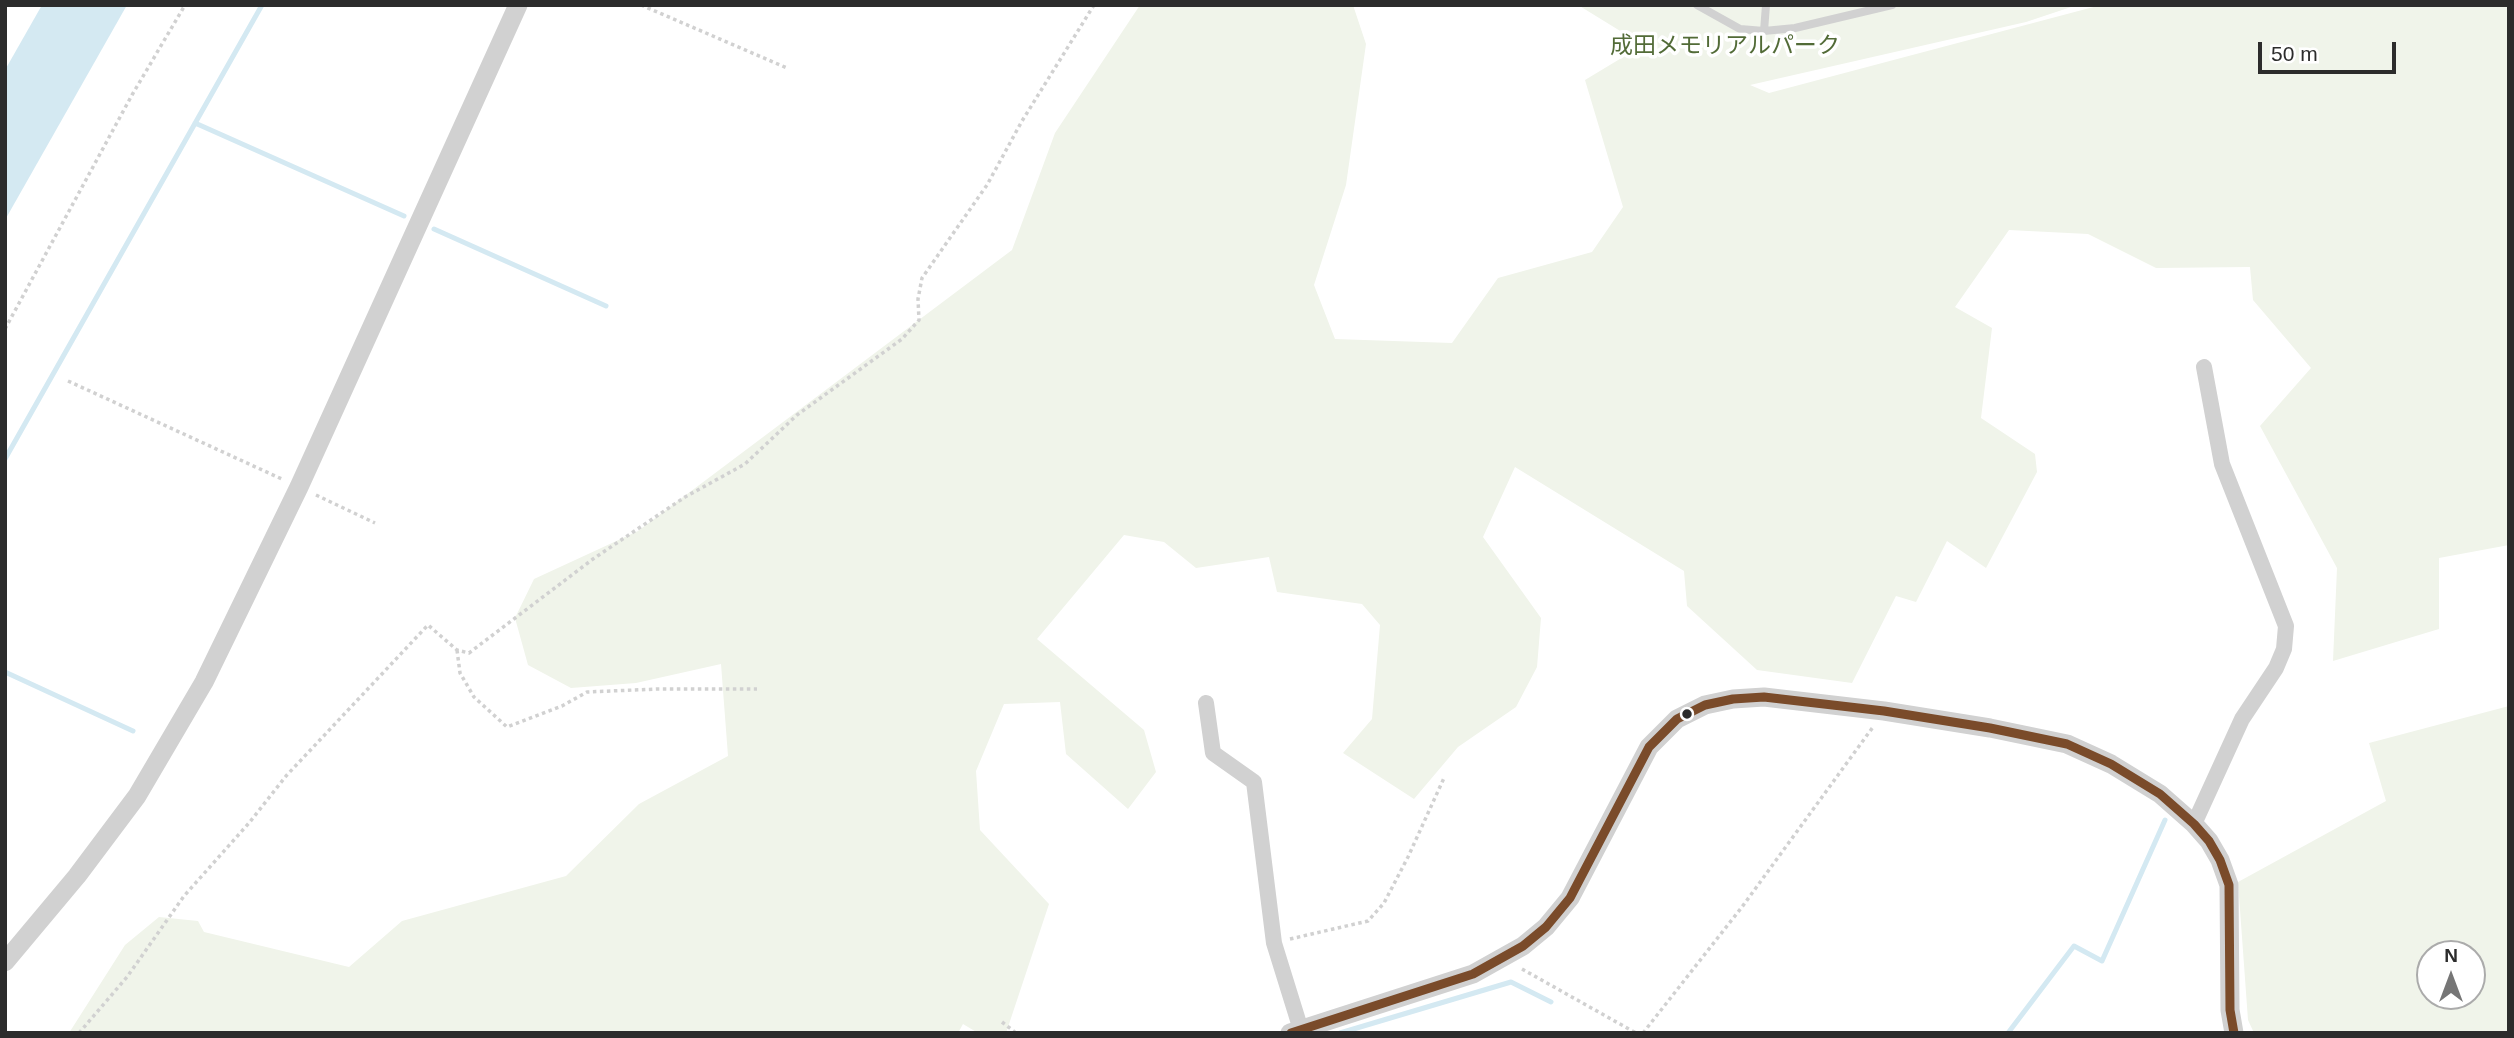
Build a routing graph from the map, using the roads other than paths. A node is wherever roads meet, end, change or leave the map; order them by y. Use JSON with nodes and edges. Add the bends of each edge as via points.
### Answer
{"nodes":[{"id":1,"x":518,"y":5,"type":"edge"},
{"id":2,"x":1697,"y":5,"type":"edge"},
{"id":3,"x":1766,"y":5,"type":"edge"},
{"id":4,"x":1892,"y":5,"type":"edge"},
{"id":5,"x":1763,"y":31,"type":"junction"},
{"id":6,"x":2204,"y":368,"type":"dead end"},
{"id":7,"x":1206,"y":703,"type":"dead end"},
{"id":8,"x":2194,"y":824,"type":"junction"},
{"id":9,"x":5,"y":962,"type":"edge"},
{"id":10,"x":1295,"y":1031,"type":"edge"},
{"id":11,"x":2234,"y":1033,"type":"edge"}],
"edges":[{"from":1,"to":9,"type":"street","via":[[299,487],[204,682],[137,796]]},
{"from":2,"to":5,"type":"lane","via":[[1740,29]]},
{"from":3,"to":5,"type":"lane"},
{"from":4,"to":5,"type":"lane"},
{"from":6,"to":8,"type":"street","via":[[2222,464],[2286,626],[2276,668],[2242,719]]},
{"from":7,"to":10,"type":"street","via":[[1213,753],[1254,782],[1274,943]]},
{"from":8,"to":10,"type":"street","via":[[2160,794],[2067,744],[1884,711],[1764,697],[1705,705],[1677,719],[1649,747],[1570,898],[1523,946],[1473,974]]},
{"from":8,"to":11,"type":"street","via":[[2220,860],[2229,885]]}]}
